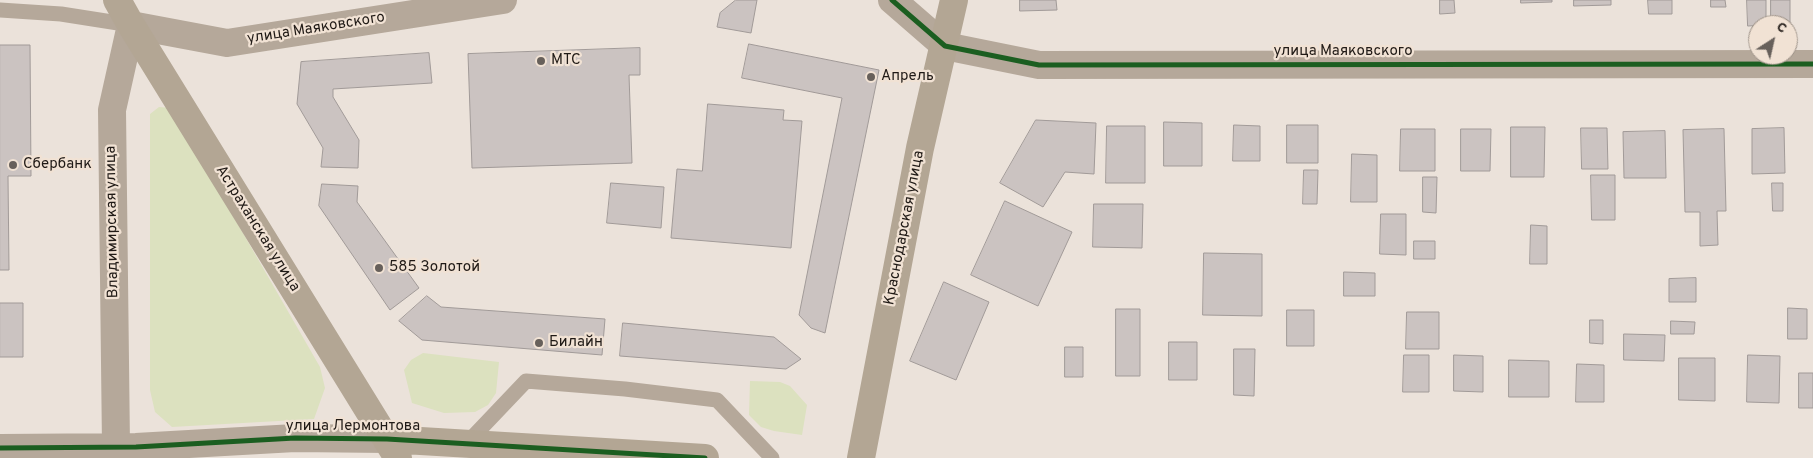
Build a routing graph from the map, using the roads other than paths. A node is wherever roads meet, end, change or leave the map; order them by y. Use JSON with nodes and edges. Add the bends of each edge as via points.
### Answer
{"nodes":[{"id":1,"x":117,"y":0,"type":"edge"},
{"id":2,"x":502,"y":0,"type":"edge"},
{"id":3,"x":892,"y":0,"type":"edge"},
{"id":4,"x":954,"y":0,"type":"edge"},
{"id":5,"x":0,"y":10,"type":"edge"},
{"id":6,"x":132,"y":12,"type":"edge"},
{"id":7,"x":945,"y":46,"type":"junction"},
{"id":8,"x":1813,"y":64,"type":"edge"},
{"id":9,"x":467,"y":442,"type":"junction"},
{"id":10,"x":392,"y":448,"type":"edge"},
{"id":11,"x":129,"y":450,"type":"edge"},
{"id":12,"x":11,"y":451,"type":"edge"},
{"id":13,"x":705,"y":458,"type":"edge"},
{"id":14,"x":772,"y":458,"type":"edge"},
{"id":15,"x":861,"y":458,"type":"edge"}],
"edges":[{"from":1,"to":6,"type":"street","name":"Астраханская улица"},
{"from":2,"to":6,"type":"street","name":"улица Маяковского","via":[[227,42]]},
{"from":3,"to":7,"type":"street","name":"улица Маяковского"},
{"from":4,"to":7,"type":"street","name":"Краснодарская улица"},
{"from":5,"to":6,"type":"lane","via":[[61,14]]},
{"from":6,"to":10,"type":"street","name":"Астраханская улица"},
{"from":6,"to":11,"type":"street","name":"Владимирская улица","via":[[112,110]]},
{"from":7,"to":8,"type":"street","name":"улица Маяковского","via":[[1039,65]]},
{"from":7,"to":15,"type":"street","name":"Краснодарская улица","via":[[920,148]]},
{"from":9,"to":10,"type":"street","name":"улица Лермонтова"},
{"from":9,"to":13,"type":"street","name":"улица Лермонтова"},
{"from":9,"to":14,"type":"lane","via":[[526,381],[716,400]]},
{"from":10,"to":11,"type":"street","name":"улица Лермонтова","via":[[295,438]]},
{"from":11,"to":12,"type":"street","name":"улица Лермонтова"}]}
